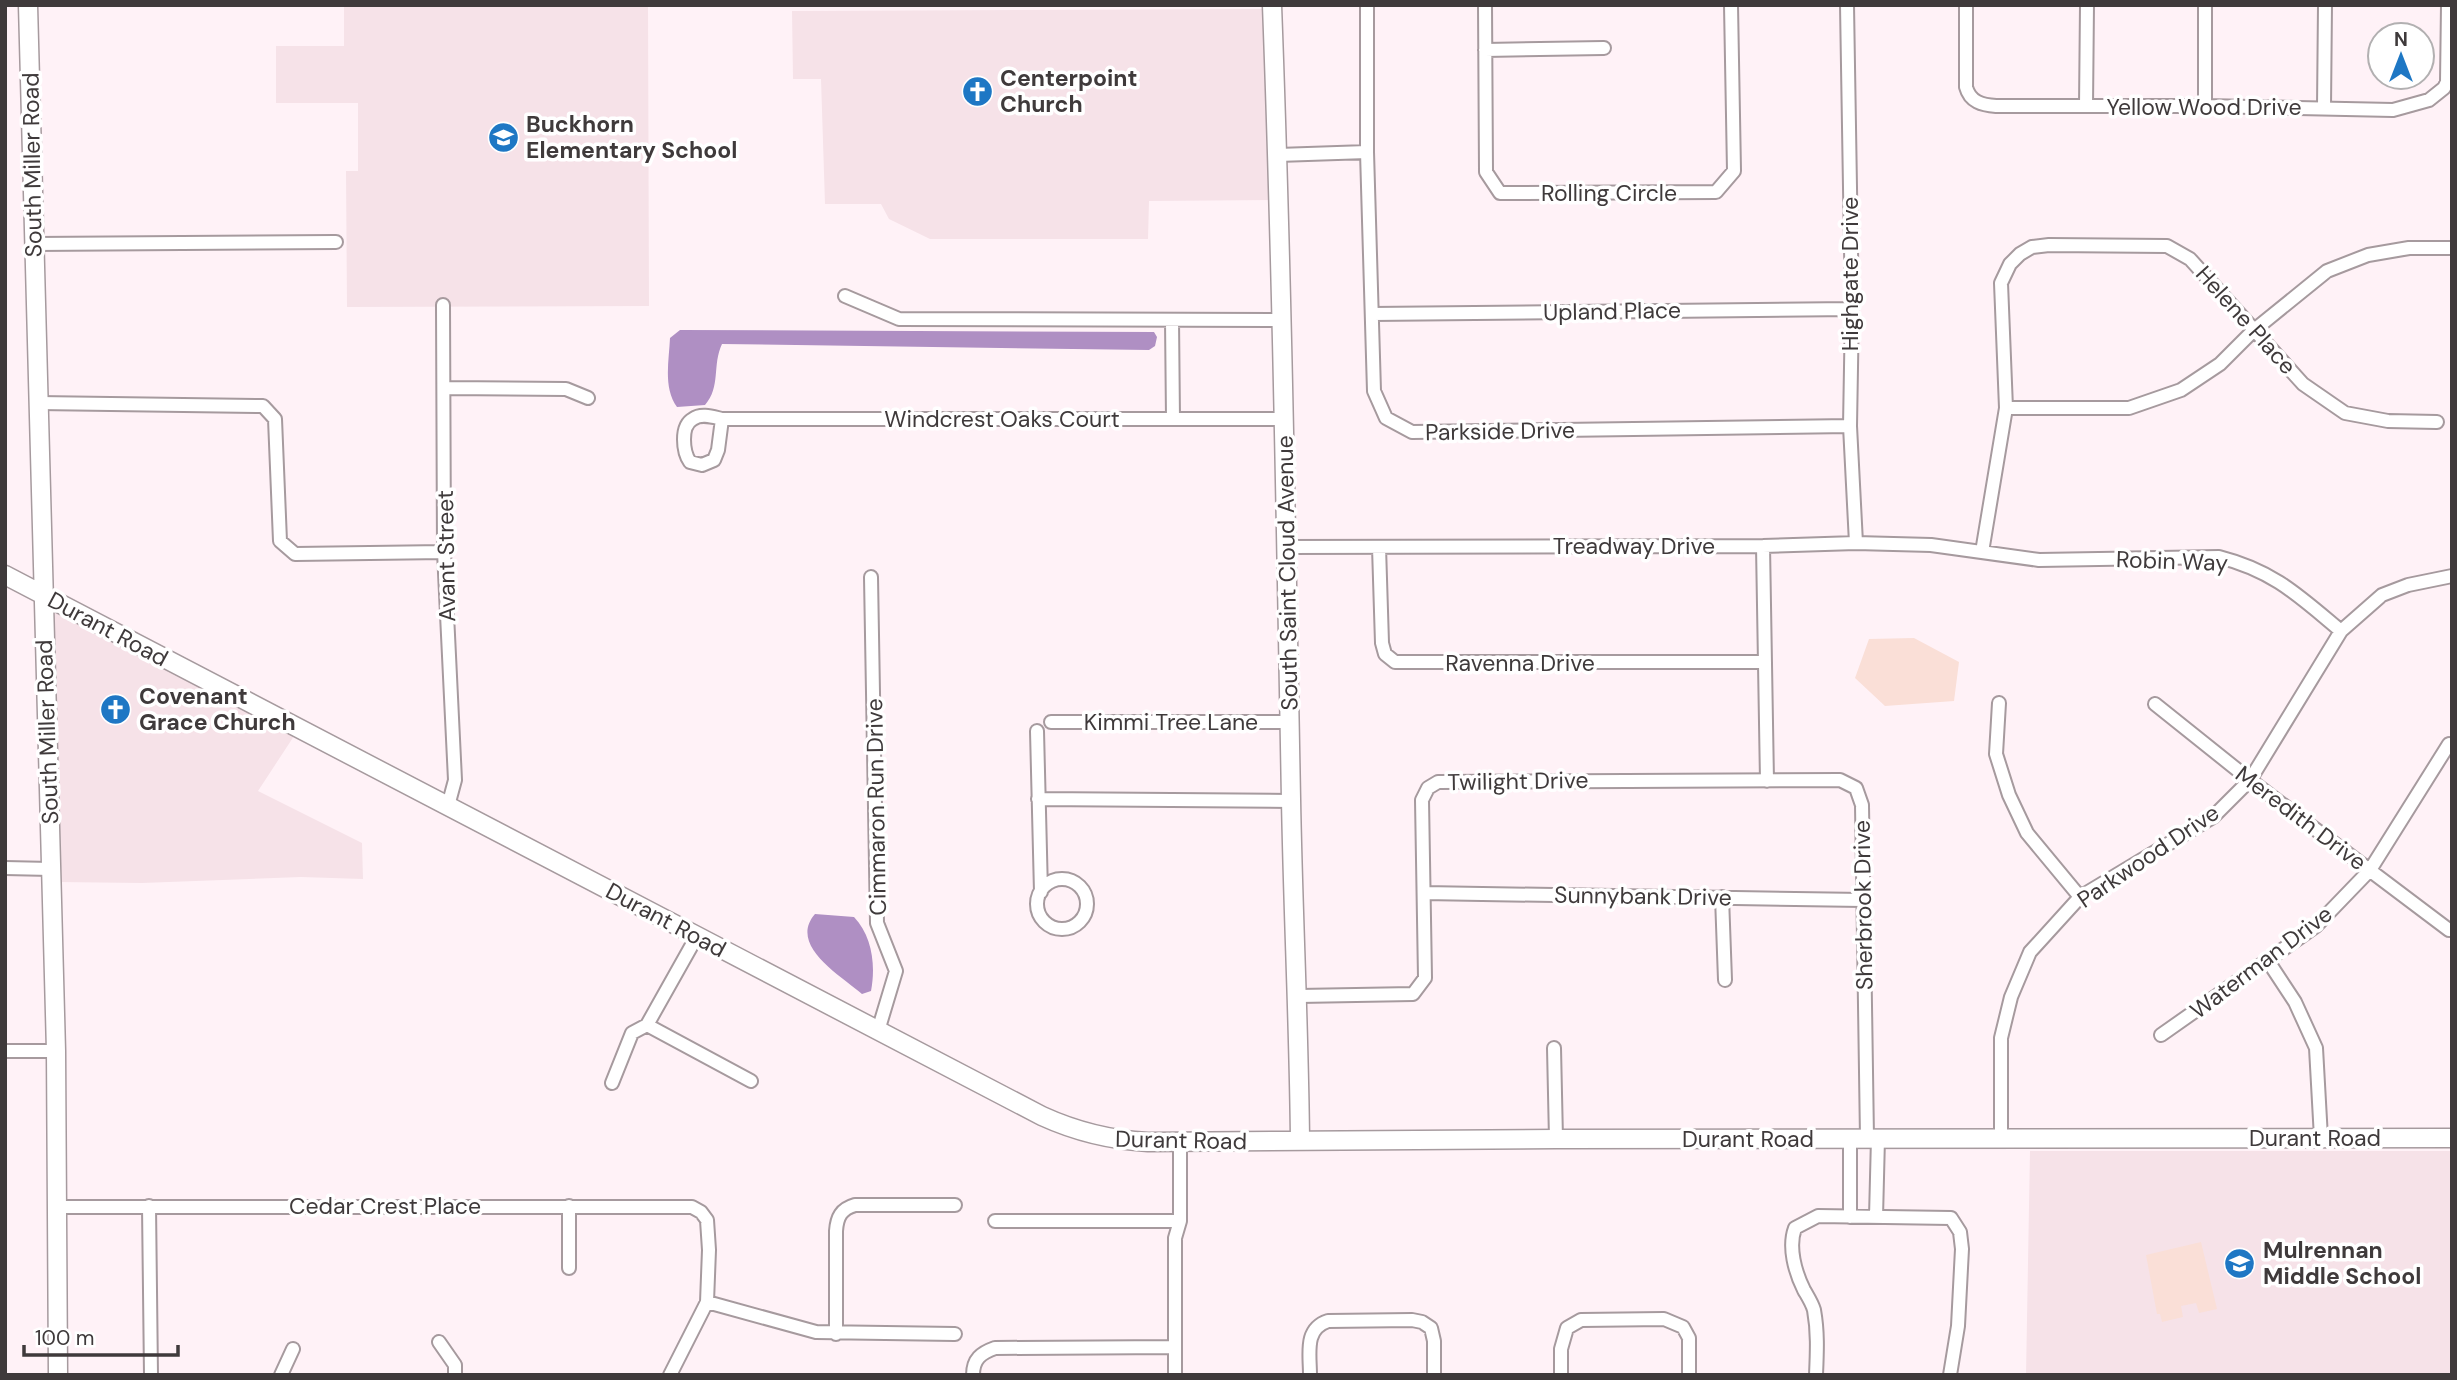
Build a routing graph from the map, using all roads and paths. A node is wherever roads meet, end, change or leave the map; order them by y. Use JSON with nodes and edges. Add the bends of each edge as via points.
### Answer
{"nodes":[{"id":1,"x":28,"y":5,"type":"edge"},
{"id":2,"x":1272,"y":5,"type":"edge"},
{"id":3,"x":1367,"y":5,"type":"edge"},
{"id":4,"x":1485,"y":5,"type":"edge"},
{"id":5,"x":1731,"y":5,"type":"edge"},
{"id":6,"x":1847,"y":5,"type":"edge"},
{"id":7,"x":1966,"y":5,"type":"edge"},
{"id":8,"x":2087,"y":5,"type":"edge"},
{"id":9,"x":2205,"y":5,"type":"edge"},
{"id":10,"x":2325,"y":5,"type":"edge"},
{"id":11,"x":2449,"y":8,"type":"edge"},
{"id":12,"x":1604,"y":48,"type":"dead end"},
{"id":13,"x":1485,"y":50,"type":"junction"},
{"id":14,"x":2086,"y":106,"type":"junction"},
{"id":15,"x":2205,"y":106,"type":"junction"},
{"id":16,"x":2324,"y":107,"type":"junction"},
{"id":17,"x":1367,"y":152,"type":"junction"},
{"id":18,"x":1278,"y":155,"type":"junction"},
{"id":19,"x":336,"y":242,"type":"dead end"},
{"id":20,"x":34,"y":244,"type":"junction"},
{"id":21,"x":2452,"y":248,"type":"edge"},
{"id":22,"x":845,"y":296,"type":"dead end"},
{"id":23,"x":443,"y":305,"type":"dead end"},
{"id":24,"x":1852,"y":309,"type":"junction"},
{"id":25,"x":1372,"y":314,"type":"junction"},
{"id":26,"x":1172,"y":320,"type":"junction"},
{"id":27,"x":1281,"y":320,"type":"junction"},
{"id":28,"x":2253,"y":331,"type":"junction"},
{"id":29,"x":444,"y":388,"type":"junction"},
{"id":30,"x":588,"y":398,"type":"dead end"},
{"id":31,"x":38,"y":403,"type":"junction"},
{"id":32,"x":2006,"y":408,"type":"junction"},
{"id":33,"x":722,"y":419,"type":"dead end"},
{"id":34,"x":1172,"y":419,"type":"junction"},
{"id":35,"x":1283,"y":419,"type":"junction"},
{"id":36,"x":2438,"y":422,"type":"dead end"},
{"id":37,"x":1850,"y":426,"type":"junction"},
{"id":38,"x":1856,"y":543,"type":"junction"},
{"id":39,"x":1763,"y":546,"type":"junction"},
{"id":40,"x":1286,"y":547,"type":"junction"},
{"id":41,"x":1379,"y":547,"type":"junction"},
{"id":42,"x":444,"y":552,"type":"junction"},
{"id":43,"x":1982,"y":552,"type":"junction"},
{"id":44,"x":5,"y":575,"type":"edge"},
{"id":45,"x":2452,"y":576,"type":"edge"},
{"id":46,"x":871,"y":577,"type":"dead end"},
{"id":47,"x":43,"y":595,"type":"junction"},
{"id":48,"x":2341,"y":631,"type":"junction"},
{"id":49,"x":1765,"y":662,"type":"junction"},
{"id":50,"x":1998,"y":704,"type":"dead end"},
{"id":51,"x":2155,"y":704,"type":"dead end"},
{"id":52,"x":1051,"y":722,"type":"dead end"},
{"id":53,"x":1290,"y":722,"type":"junction"},
{"id":54,"x":1037,"y":730,"type":"dead end"},
{"id":55,"x":2449,"y":744,"type":"dead end"},
{"id":56,"x":2250,"y":780,"type":"junction"},
{"id":57,"x":1767,"y":781,"type":"junction"},
{"id":58,"x":1038,"y":799,"type":"junction"},
{"id":59,"x":1291,"y":801,"type":"junction"},
{"id":60,"x":449,"y":806,"type":"junction"},
{"id":61,"x":5,"y":868,"type":"edge"},
{"id":62,"x":51,"y":869,"type":"junction"},
{"id":63,"x":2370,"y":870,"type":"junction"},
{"id":64,"x":1041,"y":892,"type":"junction"},
{"id":65,"x":1424,"y":893,"type":"junction"},
{"id":66,"x":1722,"y":897,"type":"junction"},
{"id":67,"x":2080,"y":897,"type":"junction"},
{"id":68,"x":1863,"y":900,"type":"junction"},
{"id":69,"x":2449,"y":930,"type":"dead end"},
{"id":70,"x":697,"y":936,"type":"junction"},
{"id":71,"x":2268,"y":961,"type":"junction"},
{"id":72,"x":1725,"y":980,"type":"dead end"},
{"id":73,"x":1298,"y":996,"type":"junction"},
{"id":74,"x":646,"y":1025,"type":"junction"},
{"id":75,"x":878,"y":1031,"type":"junction"},
{"id":76,"x":2161,"y":1035,"type":"dead end"},
{"id":77,"x":1554,"y":1048,"type":"dead end"},
{"id":78,"x":5,"y":1051,"type":"edge"},
{"id":79,"x":56,"y":1051,"type":"junction"},
{"id":80,"x":751,"y":1081,"type":"dead end"},
{"id":81,"x":612,"y":1083,"type":"dead end"},
{"id":82,"x":1865,"y":1138,"type":"junction"},
{"id":83,"x":2001,"y":1138,"type":"junction"},
{"id":84,"x":2321,"y":1138,"type":"junction"},
{"id":85,"x":2452,"y":1138,"type":"edge"},
{"id":86,"x":1556,"y":1139,"type":"junction"},
{"id":87,"x":1300,"y":1141,"type":"junction"},
{"id":88,"x":1180,"y":1142,"type":"junction"},
{"id":89,"x":955,"y":1205,"type":"dead end"},
{"id":90,"x":149,"y":1206,"type":"junction"},
{"id":91,"x":569,"y":1206,"type":"junction"},
{"id":92,"x":58,"y":1207,"type":"junction"},
{"id":93,"x":1850,"y":1217,"type":"junction"},
{"id":94,"x":1876,"y":1217,"type":"junction"},
{"id":95,"x":1180,"y":1220,"type":"junction"},
{"id":96,"x":995,"y":1221,"type":"dead end"},
{"id":97,"x":569,"y":1268,"type":"dead end"},
{"id":98,"x":707,"y":1302,"type":"junction"},
{"id":99,"x":836,"y":1334,"type":"junction"},
{"id":100,"x":955,"y":1334,"type":"dead end"},
{"id":101,"x":439,"y":1342,"type":"dead end"},
{"id":102,"x":1175,"y":1347,"type":"junction"},
{"id":103,"x":293,"y":1349,"type":"dead end"},
{"id":104,"x":58,"y":1375,"type":"edge"},
{"id":105,"x":151,"y":1375,"type":"edge"},
{"id":106,"x":281,"y":1375,"type":"edge"},
{"id":107,"x":455,"y":1375,"type":"edge"},
{"id":108,"x":670,"y":1375,"type":"edge"},
{"id":109,"x":973,"y":1375,"type":"edge"},
{"id":110,"x":1175,"y":1375,"type":"edge"},
{"id":111,"x":1310,"y":1375,"type":"edge"},
{"id":112,"x":1434,"y":1375,"type":"edge"},
{"id":113,"x":1561,"y":1375,"type":"edge"},
{"id":114,"x":1689,"y":1375,"type":"edge"},
{"id":115,"x":1816,"y":1375,"type":"edge"},
{"id":116,"x":1950,"y":1375,"type":"edge"}],
"edges":[{"from":1,"to":20,"type":"street","name":"South Miller Road"},
{"from":2,"to":18,"type":"street","name":"South Saint Cloud Avenue"},
{"from":3,"to":17,"type":"street"},
{"from":4,"to":13,"type":"street","name":"Rolling Circle"},
{"from":5,"to":13,"type":"street","name":"Rolling Circle","via":[[1734,171],[1716,192],[1500,193],[1486,172]]},
{"from":6,"to":24,"type":"street","name":"Highgate Drive"},
{"from":7,"to":14,"type":"street","name":"Yellow Wood Drive","via":[[1966,79],[1971,97],[1987,105]]},
{"from":8,"to":14,"type":"street"},
{"from":9,"to":15,"type":"street"},
{"from":10,"to":16,"type":"street"},
{"from":11,"to":16,"type":"street","name":"Yellow Wood Drive","via":[[2449,74],[2438,94],[2393,110]]},
{"from":12,"to":13,"type":"street"},
{"from":14,"to":15,"type":"street","name":"Yellow Wood Drive"},
{"from":15,"to":16,"type":"street","name":"Yellow Wood Drive"},
{"from":17,"to":18,"type":"street"},
{"from":17,"to":25,"type":"street","name":"Parkside Drive"},
{"from":18,"to":27,"type":"street","name":"South Saint Cloud Avenue"},
{"from":19,"to":20,"type":"street"},
{"from":20,"to":31,"type":"street","name":"South Miller Road"},
{"from":21,"to":28,"type":"street","via":[[2409,248],[2368,255],[2327,271]]},
{"from":22,"to":26,"type":"street","via":[[899,319]]},
{"from":23,"to":29,"type":"street","name":"Avant Street"},
{"from":24,"to":25,"type":"street","name":"Upland Place"},
{"from":24,"to":37,"type":"street","name":"Highgate Drive"},
{"from":25,"to":37,"type":"street","name":"Parkside Drive","via":[[1374,391],[1386,418],[1412,432]]},
{"from":26,"to":27,"type":"street"},
{"from":26,"to":34,"type":"street"},
{"from":27,"to":35,"type":"street","name":"South Saint Cloud Avenue"},
{"from":28,"to":32,"type":"street","via":[[2220,364],[2181,390],[2129,408]]},
{"from":28,"to":32,"type":"street","name":"Helene Place","via":[[2190,259],[2167,246],[2032,247],[2013,259],[2001,283]]},
{"from":28,"to":36,"type":"street","name":"Helene Place","via":[[2303,384],[2345,413],[2388,421]]},
{"from":29,"to":30,"type":"street","via":[[566,389]]},
{"from":29,"to":42,"type":"street","name":"Avant Street"},
{"from":31,"to":42,"type":"street","via":[[263,406],[275,419],[280,541],[295,554]]},
{"from":31,"to":47,"type":"street","name":"South Miller Road"},
{"from":32,"to":43,"type":"street","name":"Helene Place"},
{"from":33,"to":34,"type":"street","name":"Windcrest Oaks Court"},
{"from":34,"to":35,"type":"street","name":"Windcrest Oaks Court"},
{"from":35,"to":40,"type":"street","name":"South Saint Cloud Avenue"},
{"from":37,"to":38,"type":"street","name":"Highgate Drive"},
{"from":38,"to":39,"type":"street","name":"Treadway Drive"},
{"from":38,"to":43,"type":"street","name":"Treadway Drive"},
{"from":39,"to":41,"type":"street","name":"Treadway Drive"},
{"from":39,"to":49,"type":"street"},
{"from":40,"to":41,"type":"street","name":"Treadway Drive"},
{"from":40,"to":53,"type":"street","name":"South Saint Cloud Avenue"},
{"from":41,"to":49,"type":"street","name":"Ravenna Drive","via":[[1381,643],[1395,662]]},
{"from":42,"to":60,"type":"street","name":"Avant Street","via":[[455,780]]},
{"from":43,"to":48,"type":"street","name":"Robin Way","via":[[2039,560],[2219,557],[2287,585]]},
{"from":44,"to":47,"type":"street","name":"Durant Road"},
{"from":45,"to":48,"type":"street","name":"Parkwood Drive","via":[[2382,595]]},
{"from":46,"to":75,"type":"street","name":"Cimmaron Run Drive","via":[[877,923],[896,971]]},
{"from":47,"to":60,"type":"street","name":"Durant Road"},
{"from":47,"to":62,"type":"street","name":"South Miller Road"},
{"from":48,"to":56,"type":"street","name":"Parkwood Drive"},
{"from":49,"to":57,"type":"street"},
{"from":50,"to":67,"type":"street","via":[[1996,754],[2009,795],[2027,833]]},
{"from":51,"to":56,"type":"street","name":"Meredith Drive"},
{"from":52,"to":53,"type":"street","name":"Kimmi Tree Lane"},
{"from":53,"to":59,"type":"street","name":"South Saint Cloud Avenue"},
{"from":54,"to":58,"type":"street"},
{"from":55,"to":63,"type":"street","name":"Waterman Drive"},
{"from":56,"to":63,"type":"street","name":"Meredith Drive"},
{"from":56,"to":67,"type":"street","name":"Parkwood Drive","via":[[2213,817]]},
{"from":57,"to":65,"type":"street","name":"Twilight Drive","via":[[1438,782],[1422,800]]},
{"from":57,"to":68,"type":"street","name":"Sherbrook Drive","via":[[1840,780],[1856,788],[1862,805]]},
{"from":58,"to":59,"type":"street"},
{"from":58,"to":64,"type":"street"},
{"from":59,"to":73,"type":"street","name":"South Saint Cloud Avenue"},
{"from":60,"to":70,"type":"street","name":"Durant Road"},
{"from":61,"to":62,"type":"street"},
{"from":62,"to":79,"type":"street","name":"South Miller Road"},
{"from":63,"to":69,"type":"street","name":"Meredith Drive"},
{"from":63,"to":71,"type":"street","name":"Waterman Drive","via":[[2316,926]]},
{"from":64,"to":64,"type":"street","via":[[1038,912],[1049,925],[1065,929],[1084,914],[1086,899],[1072,881],[1056,880]]},
{"from":65,"to":66,"type":"street","name":"Sunnybank Drive"},
{"from":65,"to":73,"type":"street","name":"Twilight Drive","via":[[1424,978],[1413,994]]},
{"from":66,"to":68,"type":"street","name":"Sunnybank Drive"},
{"from":66,"to":72,"type":"street"},
{"from":67,"to":83,"type":"street","name":"Parkwood Drive","via":[[2031,952],[2011,997],[2001,1038]]},
{"from":68,"to":82,"type":"street","name":"Sherbrook Drive"},
{"from":70,"to":74,"type":"street"},
{"from":70,"to":75,"type":"street","name":"Durant Road"},
{"from":71,"to":76,"type":"street","name":"Waterman Drive"},
{"from":71,"to":84,"type":"street","via":[[2295,1002],[2316,1048]]},
{"from":73,"to":87,"type":"street","name":"South Saint Cloud Avenue"},
{"from":74,"to":80,"type":"street"},
{"from":74,"to":81,"type":"street","via":[[632,1033]]},
{"from":75,"to":88,"type":"street","name":"Durant Road","via":[[1042,1116],[1085,1133],[1131,1141]]},
{"from":77,"to":86,"type":"street"},
{"from":78,"to":79,"type":"street"},
{"from":79,"to":92,"type":"street","name":"South Miller Road"},
{"from":82,"to":83,"type":"street","name":"Durant Road"},
{"from":82,"to":86,"type":"street","name":"Durant Road"},
{"from":82,"to":93,"type":"street"},
{"from":82,"to":94,"type":"street"},
{"from":83,"to":84,"type":"street","name":"Durant Road"},
{"from":84,"to":85,"type":"street","name":"Durant Road"},
{"from":86,"to":87,"type":"street","name":"Durant Road"},
{"from":87,"to":88,"type":"street","name":"Durant Road"},
{"from":88,"to":95,"type":"street"},
{"from":89,"to":99,"type":"street","via":[[855,1205],[842,1212],[836,1223]]},
{"from":90,"to":91,"type":"street","name":"Cedar Crest Place"},
{"from":90,"to":92,"type":"street","name":"Cedar Crest Place"},
{"from":90,"to":105,"type":"street"},
{"from":91,"to":97,"type":"street"},
{"from":91,"to":98,"type":"street","name":"Cedar Crest Place","via":[[692,1207],[701,1212],[709,1250]]},
{"from":92,"to":104,"type":"street","name":"South Miller Road"},
{"from":93,"to":94,"type":"street"},
{"from":93,"to":115,"type":"street","via":[[1818,1216],[1795,1228],[1792,1235],[1792,1254],[1813,1306],[1819,1341]]},
{"from":94,"to":116,"type":"street","via":[[1951,1218],[1960,1232],[1958,1326]]},
{"from":95,"to":96,"type":"street"},
{"from":95,"to":102,"type":"street","via":[[1175,1238]]},
{"from":98,"to":99,"type":"street"},
{"from":98,"to":108,"type":"street"},
{"from":99,"to":100,"type":"street"},
{"from":101,"to":107,"type":"street","via":[[455,1366]]},
{"from":102,"to":109,"type":"street","via":[[995,1348],[981,1353],[973,1364]]},
{"from":102,"to":110,"type":"street"},
{"from":103,"to":106,"type":"street"},
{"from":111,"to":112,"type":"street","via":[[1310,1340],[1319,1324],[1412,1320],[1431,1328]]},
{"from":113,"to":114,"type":"street","via":[[1567,1328],[1581,1320],[1664,1319],[1683,1327],[1689,1338]]}]}
